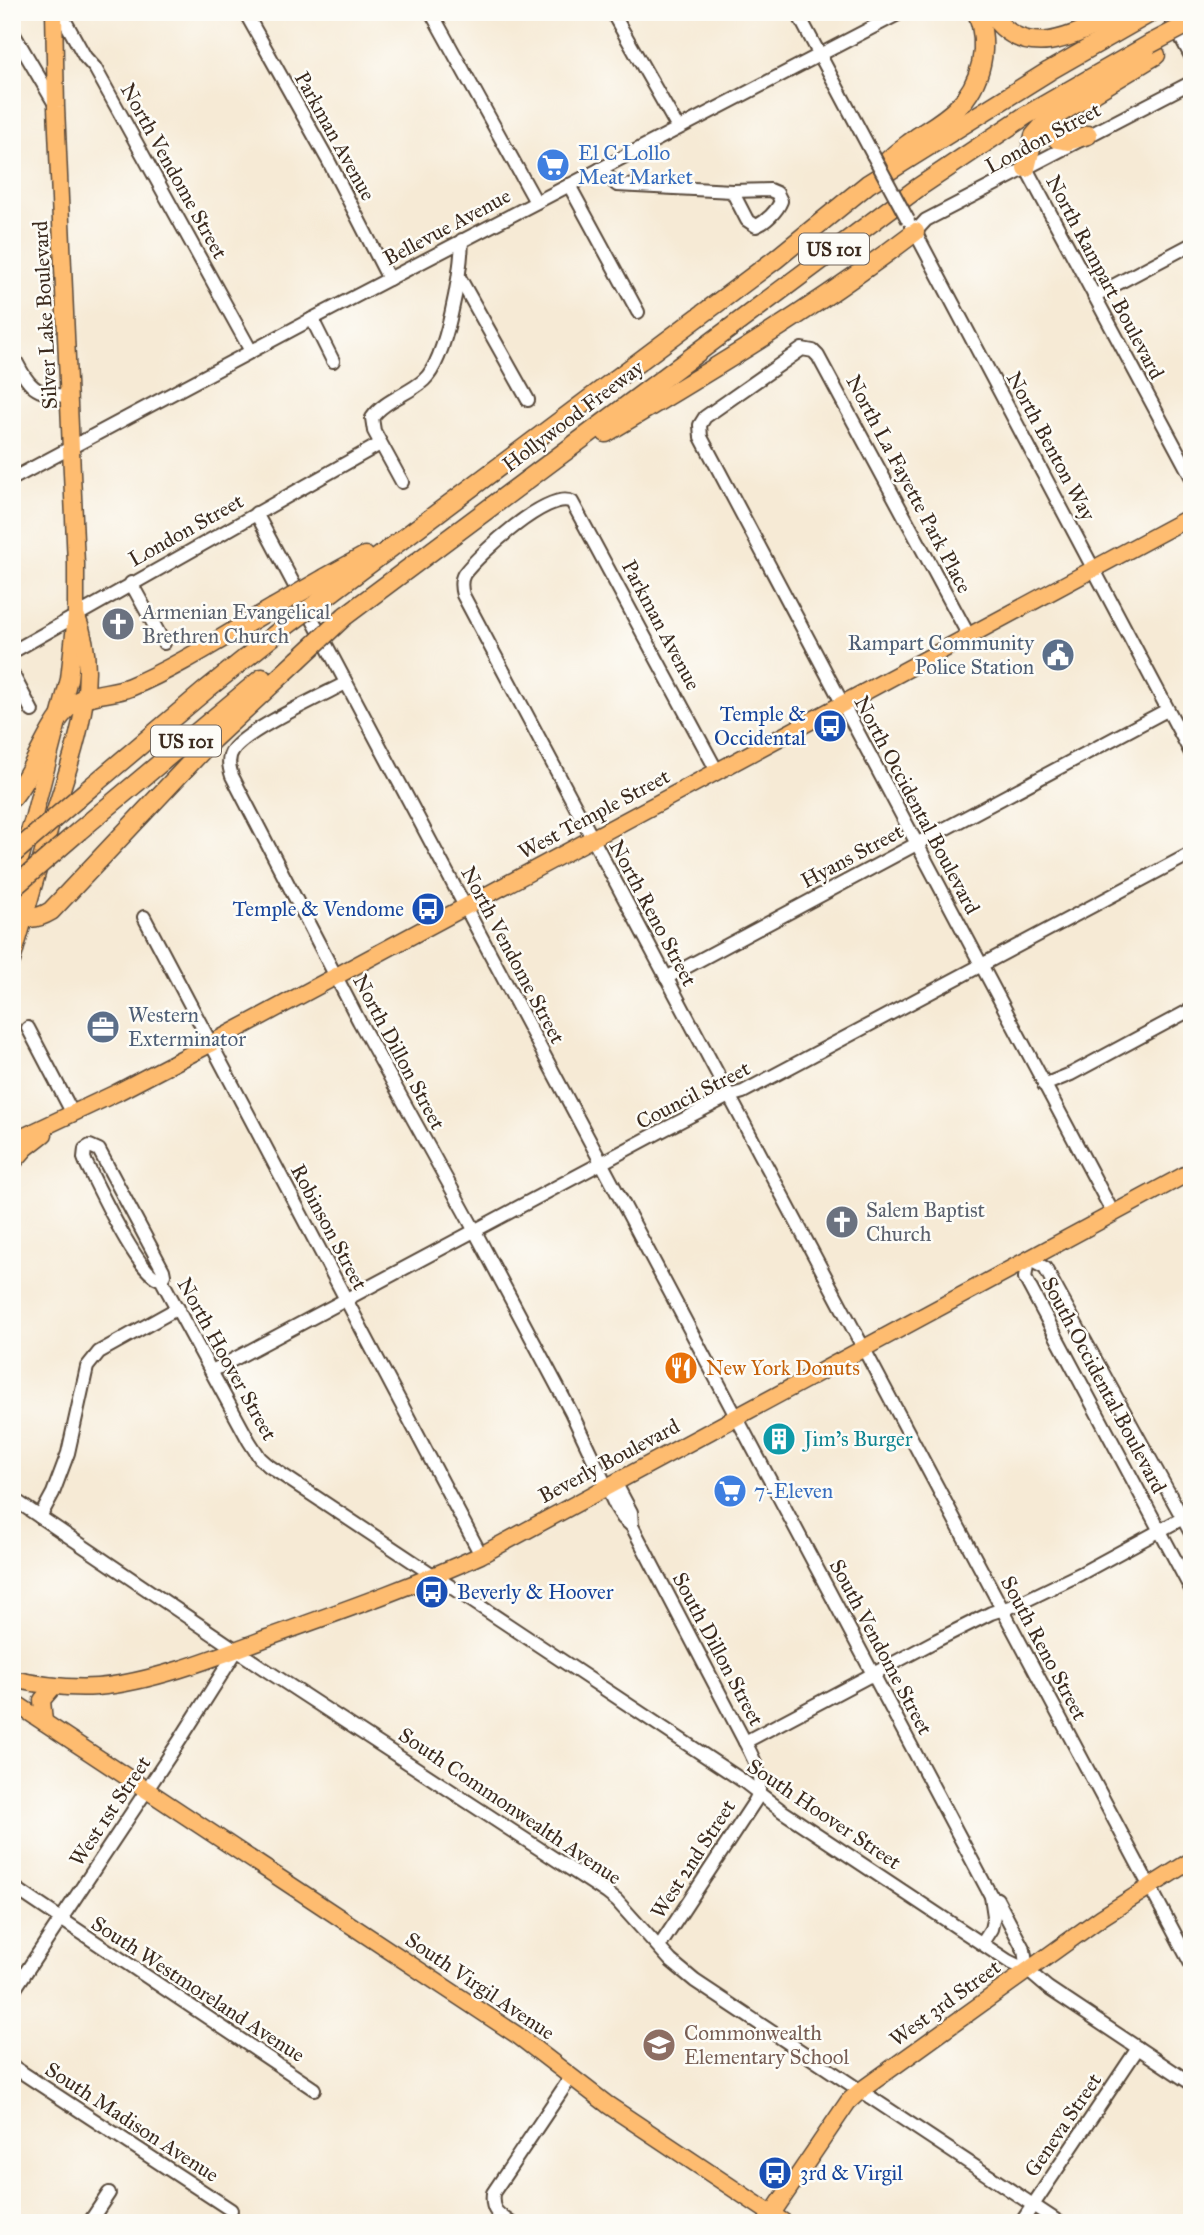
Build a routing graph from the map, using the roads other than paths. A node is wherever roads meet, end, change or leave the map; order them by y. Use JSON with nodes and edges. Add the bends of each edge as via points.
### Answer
{"nodes":[{"id":1,"x":54,"y":12,"type":"edge"},
{"id":2,"x":60,"y":12,"type":"edge"},
{"id":3,"x":245,"y":12,"type":"edge"},
{"id":4,"x":432,"y":12,"type":"edge"},
{"id":5,"x":612,"y":12,"type":"edge"},
{"id":6,"x":797,"y":12,"type":"edge"},
{"id":7,"x":902,"y":12,"type":"edge"},
{"id":8,"x":976,"y":12,"type":"edge"},
{"id":9,"x":990,"y":12,"type":"edge"},
{"id":10,"x":1167,"y":12,"type":"edge"},
{"id":11,"x":1136,"y":15,"type":"edge"},
{"id":12,"x":1192,"y":22,"type":"edge"},
{"id":13,"x":12,"y":31,"type":"edge"},
{"id":14,"x":1192,"y":34,"type":"edge"},
{"id":15,"x":1153,"y":49,"type":"junction"},
{"id":16,"x":821,"y":56,"type":"junction"},
{"id":17,"x":1192,"y":58,"type":"edge"},
{"id":18,"x":1192,"y":82,"type":"edge"},
{"id":19,"x":56,"y":107,"type":"junction"},
{"id":20,"x":1056,"y":115,"type":"junction"},
{"id":21,"x":678,"y":128,"type":"junction"},
{"id":22,"x":1088,"y":135,"type":"junction"},
{"id":23,"x":1026,"y":168,"type":"junction"},
{"id":24,"x":600,"y":169,"type":"junction"},
{"id":25,"x":868,"y":184,"type":"junction"},
{"id":26,"x":569,"y":185,"type":"junction"},
{"id":27,"x":732,"y":191,"type":"dead end"},
{"id":28,"x":536,"y":202,"type":"junction"},
{"id":29,"x":911,"y":226,"type":"junction"},
{"id":30,"x":462,"y":240,"type":"junction"},
{"id":31,"x":1192,"y":244,"type":"edge"},
{"id":32,"x":459,"y":277,"type":"junction"},
{"id":33,"x":389,"y":279,"type":"junction"},
{"id":34,"x":1094,"y":296,"type":"junction"},
{"id":35,"x":638,"y":312,"type":"dead end"},
{"id":36,"x":312,"y":319,"type":"junction"},
{"id":37,"x":251,"y":351,"type":"junction"},
{"id":38,"x":813,"y":351,"type":"joint"},
{"id":39,"x":12,"y":354,"type":"edge"},
{"id":40,"x":333,"y":361,"type":"dead end"},
{"id":41,"x":70,"y":396,"type":"junction"},
{"id":42,"x":528,"y":400,"type":"dead end"},
{"id":43,"x":380,"y":444,"type":"junction"},
{"id":44,"x":71,"y":449,"type":"junction"},
{"id":45,"x":533,"y":475,"type":"junction"},
{"id":46,"x":1192,"y":478,"type":"edge"},
{"id":47,"x":12,"y":479,"type":"edge"},
{"id":48,"x":402,"y":482,"type":"dead end"},
{"id":49,"x":568,"y":499,"type":"joint"},
{"id":50,"x":256,"y":513,"type":"junction"},
{"id":51,"x":1192,"y":516,"type":"edge"},
{"id":52,"x":1094,"y":570,"type":"junction"},
{"id":53,"x":131,"y":583,"type":"junction"},
{"id":54,"x":329,"y":585,"type":"junction"},
{"id":55,"x":76,"y":616,"type":"junction"},
{"id":56,"x":969,"y":636,"type":"junction"},
{"id":57,"x":164,"y":643,"type":"dead end"},
{"id":58,"x":12,"y":652,"type":"edge"},
{"id":59,"x":297,"y":656,"type":"junction"},
{"id":60,"x":12,"y":673,"type":"edge"},
{"id":61,"x":346,"y":683,"type":"junction"},
{"id":62,"x":84,"y":698,"type":"junction"},
{"id":63,"x":841,"y":704,"type":"junction"},
{"id":64,"x":1167,"y":710,"type":"junction"},
{"id":65,"x":32,"y":711,"type":"dead end"},
{"id":66,"x":60,"y":717,"type":"junction"},
{"id":67,"x":1192,"y":755,"type":"edge"},
{"id":68,"x":717,"y":771,"type":"junction"},
{"id":69,"x":12,"y":798,"type":"edge"},
{"id":70,"x":592,"y":839,"type":"junction"},
{"id":71,"x":916,"y":843,"type":"junction"},
{"id":72,"x":1192,"y":853,"type":"edge"},
{"id":73,"x":12,"y":855,"type":"edge"},
{"id":74,"x":12,"y":886,"type":"edge"},
{"id":75,"x":465,"y":907,"type":"junction"},
{"id":76,"x":18,"y":911,"type":"edge"},
{"id":77,"x":144,"y":917,"type":"dead end"},
{"id":78,"x":12,"y":961,"type":"edge"},
{"id":79,"x":981,"y":965,"type":"junction"},
{"id":80,"x":336,"y":975,"type":"junction"},
{"id":81,"x":666,"y":978,"type":"junction"},
{"id":82,"x":1192,"y":1009,"type":"edge"},
{"id":83,"x":28,"y":1028,"type":"dead end"},
{"id":84,"x":210,"y":1044,"type":"junction"},
{"id":85,"x":1044,"y":1085,"type":"junction"},
{"id":86,"x":729,"y":1097,"type":"junction"},
{"id":87,"x":73,"y":1114,"type":"junction"},
{"id":88,"x":52,"y":1124,"type":"junction"},
{"id":89,"x":12,"y":1142,"type":"edge"},
{"id":90,"x":12,"y":1164,"type":"edge"},
{"id":91,"x":602,"y":1164,"type":"junction"},
{"id":92,"x":1192,"y":1171,"type":"edge"},
{"id":93,"x":1113,"y":1213,"type":"junction"},
{"id":94,"x":474,"y":1232,"type":"junction"},
{"id":95,"x":1028,"y":1259,"type":"junction"},
{"id":96,"x":161,"y":1279,"type":"junction"},
{"id":97,"x":347,"y":1300,"type":"junction"},
{"id":98,"x":178,"y":1308,"type":"junction"},
{"id":99,"x":863,"y":1347,"type":"junction"},
{"id":100,"x":212,"y":1371,"type":"junction"},
{"id":101,"x":736,"y":1417,"type":"junction"},
{"id":102,"x":611,"y":1484,"type":"junction"},
{"id":103,"x":12,"y":1498,"type":"edge"},
{"id":104,"x":40,"y":1517,"type":"junction"},
{"id":105,"x":1183,"y":1518,"type":"junction"},
{"id":106,"x":1159,"y":1529,"type":"junction"},
{"id":107,"x":1192,"y":1535,"type":"edge"},
{"id":108,"x":481,"y":1555,"type":"junction"},
{"id":109,"x":433,"y":1577,"type":"junction"},
{"id":110,"x":1192,"y":1591,"type":"edge"},
{"id":111,"x":1001,"y":1610,"type":"junction"},
{"id":112,"x":237,"y":1650,"type":"junction"},
{"id":113,"x":873,"y":1674,"type":"junction"},
{"id":114,"x":12,"y":1679,"type":"edge"},
{"id":115,"x":54,"y":1686,"type":"junction"},
{"id":116,"x":12,"y":1701,"type":"edge"},
{"id":117,"x":44,"y":1721,"type":"junction"},
{"id":118,"x":745,"y":1742,"type":"junction"},
{"id":119,"x":147,"y":1790,"type":"junction"},
{"id":120,"x":760,"y":1792,"type":"junction"},
{"id":121,"x":1192,"y":1860,"type":"edge"},
{"id":122,"x":1148,"y":1885,"type":"junction"},
{"id":123,"x":12,"y":1886,"type":"edge"},
{"id":124,"x":991,"y":1896,"type":"junction"},
{"id":125,"x":61,"y":1920,"type":"junction"},
{"id":126,"x":982,"y":1943,"type":"junction"},
{"id":127,"x":659,"y":1947,"type":"junction"},
{"id":128,"x":1192,"y":1966,"type":"edge"},
{"id":129,"x":1027,"y":1970,"type":"junction"},
{"id":130,"x":12,"y":1993,"type":"edge"},
{"id":131,"x":1138,"y":2048,"type":"junction"},
{"id":132,"x":12,"y":2066,"type":"edge"},
{"id":133,"x":572,"y":2077,"type":"junction"},
{"id":134,"x":1192,"y":2084,"type":"edge"},
{"id":135,"x":314,"y":2089,"type":"dead end"},
{"id":136,"x":860,"y":2091,"type":"junction"},
{"id":137,"x":109,"y":2193,"type":"dead end"},
{"id":138,"x":1033,"y":2205,"type":"junction"},
{"id":139,"x":231,"y":2210,"type":"dead end"},
{"id":140,"x":774,"y":2220,"type":"edge"},
{"id":141,"x":89,"y":2223,"type":"edge"},
{"id":142,"x":511,"y":2223,"type":"edge"},
{"id":143,"x":1021,"y":2223,"type":"edge"},
{"id":144,"x":1060,"y":2223,"type":"edge"}],
"edges":[{"from":1,"to":19,"type":"main road","name":"Silver Lake Boulevard"},
{"from":2,"to":37,"type":"street","name":"North Vendome Street","via":[[102,79]]},
{"from":3,"to":33,"type":"street","name":"Parkman Avenue"},
{"from":4,"to":28,"type":"street"},
{"from":5,"to":21,"type":"street"},
{"from":6,"to":16,"type":"street","name":"North Benton Way"},
{"from":7,"to":16,"type":"street","name":"Bellevue Avenue"},
{"from":8,"to":25,"type":"highway","via":[[983,49],[974,86],[955,110],[890,158]]},
{"from":9,"to":11,"type":"highway","via":[[1009,32],[1038,43]]},
{"from":10,"to":17,"type":"street"},
{"from":11,"to":25,"type":"highway","name":"Hollywood Freeway","number":"US 101"},
{"from":12,"to":15,"type":"highway","name":"Hollywood Freeway","number":"US 101","bridge":true},
{"from":13,"to":19,"type":"street"},
{"from":14,"to":15,"type":"highway"},
{"from":15,"to":20,"type":"highway"},
{"from":15,"to":45,"type":"highway","name":"Hollywood Freeway","number":"US 101","via":[[1025,116],[919,187]]},
{"from":16,"to":21,"type":"street","name":"Bellevue Avenue"},
{"from":16,"to":29,"type":"street","name":"North Benton Way","bridge":true},
{"from":18,"to":22,"type":"street","name":"London Street"},
{"from":19,"to":41,"type":"main road","name":"Silver Lake Boulevard"},
{"from":20,"to":22,"type":"highway","via":[[1051,131],[1057,139]]},
{"from":20,"to":23,"type":"highway","via":[[1034,136]]},
{"from":21,"to":24,"type":"street","name":"Bellevue Avenue"},
{"from":22,"to":23,"type":"street","name":"London Street"},
{"from":23,"to":29,"type":"street","name":"London Street"},
{"from":23,"to":34,"type":"street","name":"North Rampart Boulevard"},
{"from":24,"to":26,"type":"street","name":"Bellevue Avenue"},
{"from":24,"to":27,"type":"street","via":[[617,185]]},
{"from":25,"to":54,"type":"highway","name":"Hollywood Freeway","number":"US 101","via":[[776,259],[411,531]]},
{"from":26,"to":28,"type":"street","name":"Bellevue Avenue"},
{"from":26,"to":35,"type":"street"},
{"from":28,"to":30,"type":"street","name":"Bellevue Avenue"},
{"from":29,"to":45,"type":"highway","via":[[852,280],[812,307]]},
{"from":29,"to":52,"type":"street","name":"North Benton Way"},
{"from":30,"to":32,"type":"street"},
{"from":30,"to":33,"type":"street","name":"Bellevue Avenue"},
{"from":31,"to":34,"type":"street"},
{"from":32,"to":42,"type":"street"},
{"from":32,"to":43,"type":"street","via":[[434,368],[421,383],[372,418]]},
{"from":33,"to":36,"type":"street","name":"Bellevue Avenue"},
{"from":34,"to":46,"type":"street","name":"North Rampart Boulevard"},
{"from":36,"to":37,"type":"street","name":"Bellevue Avenue"},
{"from":36,"to":40,"type":"street"},
{"from":37,"to":44,"type":"street","name":"Bellevue Avenue"},
{"from":38,"to":56,"type":"street","name":"North La Fayette Park Place"},
{"from":38,"to":63,"type":"street","name":"North Occidental Boulevard","via":[[802,349],[708,414],[699,429]]},
{"from":39,"to":41,"type":"street","via":[[34,390],[48,396]]},
{"from":41,"to":44,"type":"main road","name":"Silver Lake Boulevard"},
{"from":43,"to":48,"type":"street"},
{"from":43,"to":50,"type":"street","name":"London Street"},
{"from":44,"to":47,"type":"street","name":"Bellevue Avenue"},
{"from":44,"to":55,"type":"main road","name":"Silver Lake Boulevard"},
{"from":45,"to":59,"type":"highway","name":"Hollywood Freeway","number":"US 101","bridge":true},
{"from":49,"to":68,"type":"street","name":"Parkman Avenue","via":[[576,505]]},
{"from":49,"to":70,"type":"street","name":"North Reno Street","via":[[556,500],[523,519],[465,574],[460,587]]},
{"from":50,"to":53,"type":"street","name":"London Street"},
{"from":50,"to":61,"type":"street","name":"North Vendome Street"},
{"from":51,"to":52,"type":"main road","name":"West Temple Street"},
{"from":52,"to":56,"type":"main road","name":"West Temple Street"},
{"from":52,"to":64,"type":"street","name":"North Benton Way"},
{"from":53,"to":55,"type":"street","name":"London Street"},
{"from":53,"to":57,"type":"street"},
{"from":54,"to":62,"type":"highway","bridge":true,"via":[[273,608],[143,681]]},
{"from":54,"to":73,"type":"highway","name":"Hollywood Freeway","number":"US 101","bridge":true},
{"from":55,"to":58,"type":"street","name":"London Street"},
{"from":55,"to":62,"type":"main road","name":"Silver Lake Boulevard","via":[[84,634]]},
{"from":55,"to":66,"type":"main road","name":"Silver Lake Boulevard"},
{"from":56,"to":63,"type":"main road","name":"West Temple Street"},
{"from":59,"to":74,"type":"highway","name":"Hollywood Freeway","number":"US 101","bridge":true},
{"from":59,"to":76,"type":"highway","via":[[59,904],[34,918]]},
{"from":60,"to":65,"type":"street"},
{"from":61,"to":75,"type":"street","name":"North Vendome Street"},
{"from":61,"to":80,"type":"street","name":"North Dillon Street","via":[[250,736],[233,750],[229,762],[232,776]]},
{"from":62,"to":66,"type":"highway"},
{"from":62,"to":76,"type":"main road","name":"Silver Lake Boulevard","via":[[79,726]]},
{"from":63,"to":68,"type":"main road","name":"West Temple Street"},
{"from":63,"to":71,"type":"street","name":"North Occidental Boulevard"},
{"from":64,"to":67,"type":"street","name":"North Benton Way"},
{"from":64,"to":71,"type":"street","name":"Hyans Street"},
{"from":66,"to":69,"type":"highway"},
{"from":66,"to":74,"type":"main road","name":"Silver Lake Boulevard"},
{"from":68,"to":70,"type":"main road","name":"West Temple Street"},
{"from":70,"to":75,"type":"main road","name":"West Temple Street"},
{"from":70,"to":81,"type":"street","name":"North Reno Street"},
{"from":71,"to":79,"type":"street","name":"North Occidental Boulevard"},
{"from":71,"to":81,"type":"street","name":"Hyans Street"},
{"from":72,"to":79,"type":"street","name":"Council Street"},
{"from":75,"to":80,"type":"main road","name":"West Temple Street"},
{"from":75,"to":91,"type":"street","name":"North Vendome Street"},
{"from":76,"to":78,"type":"main road","name":"Silver Lake Boulevard"},
{"from":77,"to":84,"type":"street","name":"Robinson Street"},
{"from":79,"to":85,"type":"street","name":"North Occidental Boulevard"},
{"from":79,"to":86,"type":"street","name":"Council Street"},
{"from":80,"to":84,"type":"main road","name":"West Temple Street"},
{"from":80,"to":94,"type":"street","name":"North Dillon Street"},
{"from":81,"to":86,"type":"street","name":"North Reno Street"},
{"from":82,"to":85,"type":"street"},
{"from":83,"to":87,"type":"street"},
{"from":84,"to":87,"type":"main road","name":"West Temple Street"},
{"from":84,"to":97,"type":"street","name":"Robinson Street"},
{"from":85,"to":93,"type":"street","name":"North Occidental Boulevard"},
{"from":86,"to":91,"type":"street","name":"Council Street"},
{"from":86,"to":99,"type":"street","name":"North Reno Street"},
{"from":87,"to":88,"type":"main road","name":"West Temple Street"},
{"from":88,"to":89,"type":"main road","name":"West Temple Street"},
{"from":88,"to":90,"type":"main road"},
{"from":91,"to":94,"type":"street","name":"Council Street"},
{"from":91,"to":101,"type":"street","name":"North Vendome Street"},
{"from":92,"to":93,"type":"main road","name":"Beverly Boulevard"},
{"from":93,"to":95,"type":"main road","name":"Beverly Boulevard"},
{"from":94,"to":97,"type":"street","name":"Council Street"},
{"from":94,"to":102,"type":"street","name":"North Dillon Street"},
{"from":95,"to":99,"type":"main road","name":"Beverly Boulevard"},
{"from":95,"to":105,"type":"street","name":"South Occidental Boulevard","via":[[1045,1268]]},
{"from":95,"to":106,"type":"street","name":"South Occidental Boulevard","via":[[1025,1278]]},
{"from":96,"to":96,"type":"street","name":"North Hoover Street","via":[[163,1270],[127,1202],[99,1150],[90,1146],[84,1153],[86,1163],[138,1261],[149,1275]]},
{"from":96,"to":98,"type":"street","name":"North Hoover Street"},
{"from":97,"to":100,"type":"street","name":"Council Street"},
{"from":97,"to":108,"type":"street","name":"Robinson Street"},
{"from":98,"to":100,"type":"street","name":"North Hoover Street"},
{"from":98,"to":104,"type":"street","via":[[99,1352],[87,1367],[68,1454]]},
{"from":99,"to":101,"type":"main road","name":"Beverly Boulevard"},
{"from":99,"to":111,"type":"street","name":"South Reno Street"},
{"from":100,"to":109,"type":"street","name":"North Hoover Street","via":[[260,1458]]},
{"from":101,"to":102,"type":"main road","name":"Beverly Boulevard"},
{"from":101,"to":113,"type":"street","name":"South Vendome Street"},
{"from":102,"to":108,"type":"main road","name":"Beverly Boulevard"},
{"from":102,"to":118,"type":"street","name":"South Dillon Street","via":[[623,1518],[632,1526]]},
{"from":103,"to":104,"type":"street","name":"South Commonwealth Avenue"},
{"from":104,"to":112,"type":"street","name":"South Commonwealth Avenue"},
{"from":105,"to":106,"type":"street"},
{"from":105,"to":107,"type":"street","name":"South Occidental Boulevard"},
{"from":106,"to":110,"type":"street","name":"South Occidental Boulevard"},
{"from":106,"to":111,"type":"street","via":[[1080,1574]]},
{"from":108,"to":109,"type":"main road","name":"Beverly Boulevard"},
{"from":109,"to":112,"type":"main road","name":"Beverly Boulevard"},
{"from":109,"to":120,"type":"street","name":"South Hoover Street"},
{"from":111,"to":113,"type":"street"},
{"from":111,"to":122,"type":"street","name":"South Reno Street"},
{"from":112,"to":115,"type":"main road","name":"Beverly Boulevard","via":[[117,1684]]},
{"from":112,"to":119,"type":"street","name":"West 1st Street"},
{"from":112,"to":127,"type":"street","name":"South Commonwealth Avenue","via":[[617,1900]]},
{"from":113,"to":118,"type":"street"},
{"from":113,"to":124,"type":"street","name":"South Vendome Street"},
{"from":114,"to":115,"type":"main road","name":"Beverly Boulevard"},
{"from":115,"to":117,"type":"main road","via":[[42,1700]]},
{"from":116,"to":117,"type":"main road","name":"South Virgil Avenue"},
{"from":117,"to":119,"type":"main road","name":"South Virgil Avenue"},
{"from":118,"to":120,"type":"street","name":"South Dillon Street","via":[[760,1774]]},
{"from":119,"to":125,"type":"street","name":"West 1st Street"},
{"from":119,"to":133,"type":"main road","name":"South Virgil Avenue","via":[[517,2035]]},
{"from":120,"to":126,"type":"street","name":"South Hoover Street"},
{"from":120,"to":127,"type":"street","name":"West 2nd Street"},
{"from":121,"to":122,"type":"main road","name":"West 3rd Street"},
{"from":122,"to":128,"type":"street","name":"South Reno Street"},
{"from":122,"to":129,"type":"main road","name":"West 3rd Street"},
{"from":123,"to":125,"type":"street","name":"South Westmoreland Avenue"},
{"from":124,"to":126,"type":"street","via":[[994,1916]]},
{"from":124,"to":129,"type":"street","name":"South Vendome Street","via":[[997,1899],[1024,1950]]},
{"from":125,"to":130,"type":"street","name":"West 1st Street"},
{"from":125,"to":135,"type":"street","name":"South Westmoreland Avenue"},
{"from":126,"to":129,"type":"street","name":"South Hoover Street"},
{"from":127,"to":136,"type":"street","name":"South Commonwealth Avenue","via":[[695,1981]]},
{"from":129,"to":131,"type":"street","name":"South Hoover Street"},
{"from":129,"to":136,"type":"main road","name":"West 3rd Street"},
{"from":131,"to":134,"type":"street","name":"South Hoover Street"},
{"from":131,"to":138,"type":"street","name":"Geneva Street"},
{"from":132,"to":139,"type":"street","name":"South Madison Avenue"},
{"from":133,"to":140,"type":"main road","name":"South Virgil Avenue"},
{"from":133,"to":142,"type":"street","via":[[493,2193],[492,2205]]},
{"from":136,"to":138,"type":"street","name":"South Commonwealth Avenue"},
{"from":136,"to":140,"type":"main road","name":"West 3rd Street","via":[[848,2102]]},
{"from":137,"to":141,"type":"street"},
{"from":138,"to":143,"type":"street","name":"Geneva Street"},
{"from":138,"to":144,"type":"street","name":"South Commonwealth Avenue"}]}
